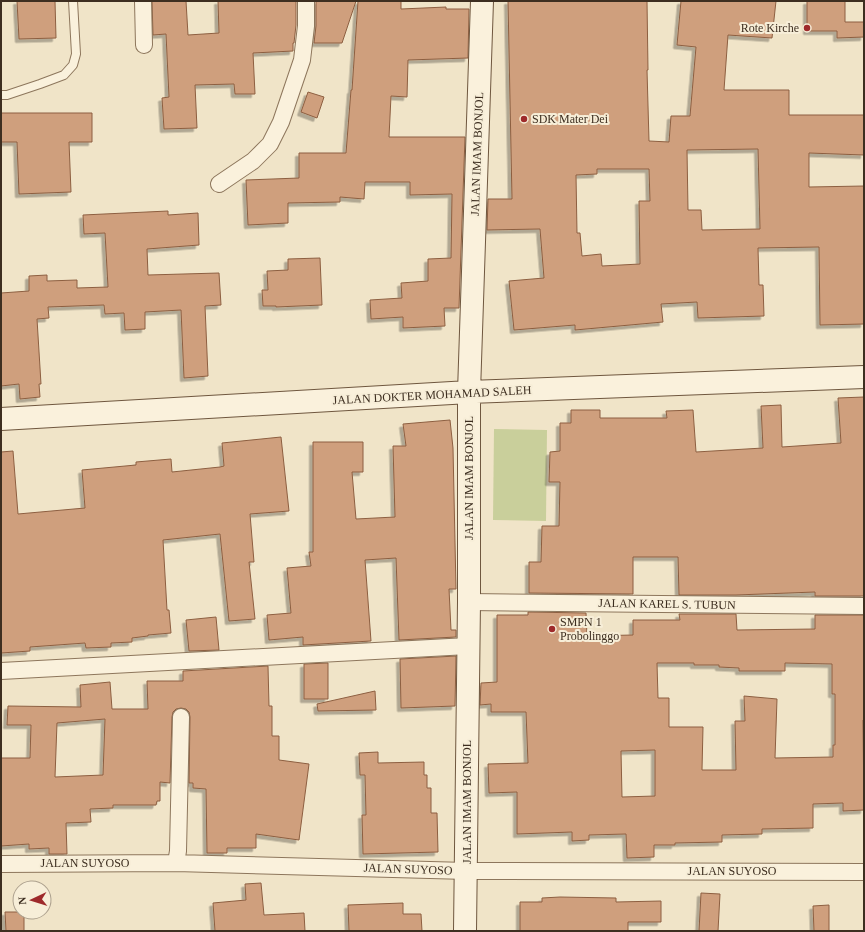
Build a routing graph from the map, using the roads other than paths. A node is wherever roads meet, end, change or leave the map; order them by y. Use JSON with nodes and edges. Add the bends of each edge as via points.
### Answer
{"nodes":[{"id":1,"x":73,"y":1,"type":"edge"},
{"id":2,"x":143,"y":1,"type":"edge"},
{"id":3,"x":306,"y":1,"type":"edge"},
{"id":4,"x":482,"y":1,"type":"edge"},
{"id":5,"x":144,"y":45,"type":"dead end"},
{"id":6,"x":1,"y":95,"type":"edge"},
{"id":7,"x":219,"y":184,"type":"dead end"},
{"id":8,"x":864,"y":376,"type":"edge"},
{"id":9,"x":469,"y":392,"type":"junction"},
{"id":10,"x":1,"y":419,"type":"edge"},
{"id":11,"x":469,"y":602,"type":"junction"},
{"id":12,"x":864,"y":606,"type":"edge"},
{"id":13,"x":468,"y":646,"type":"junction"},
{"id":14,"x":1,"y":671,"type":"edge"},
{"id":15,"x":181,"y":717,"type":"dead end"},
{"id":16,"x":176,"y":862,"type":"junction"},
{"id":17,"x":1,"y":864,"type":"edge"},
{"id":18,"x":467,"y":870,"type":"junction"},
{"id":19,"x":864,"y":872,"type":"edge"},
{"id":20,"x":465,"y":931,"type":"edge"}],
"edges":[{"from":1,"to":6,"type":"lane","via":[[76,54],[73,65],[64,75]]},
{"from":2,"to":5,"type":"street"},
{"from":3,"to":7,"type":"street","via":[[302,60],[281,122],[270,144],[253,161]]},
{"from":4,"to":9,"type":"street","name":"JALAN IMAM BONJOL"},
{"from":8,"to":9,"type":"street","name":"JALAN DOKTER MOHAMAD SALEH"},
{"from":9,"to":10,"type":"street","name":"JALAN DOKTER MOHAMAD SALEH"},
{"from":9,"to":11,"type":"street","name":"JALAN IMAM BONJOL"},
{"from":11,"to":12,"type":"street","name":"JALAN KAREL S. TUBUN"},
{"from":11,"to":13,"type":"street","name":"JALAN IMAM BONJOL"},
{"from":13,"to":14,"type":"street"},
{"from":13,"to":18,"type":"street","name":"JALAN IMAM BONJOL"},
{"from":15,"to":16,"type":"street"},
{"from":16,"to":17,"type":"street","name":"JALAN SUYOSO"},
{"from":16,"to":18,"type":"street","name":"JALAN SUYOSO"},
{"from":18,"to":19,"type":"street","name":"JALAN SUYOSO"},
{"from":18,"to":20,"type":"street","name":"JALAN IMAM BONJOL"}]}
